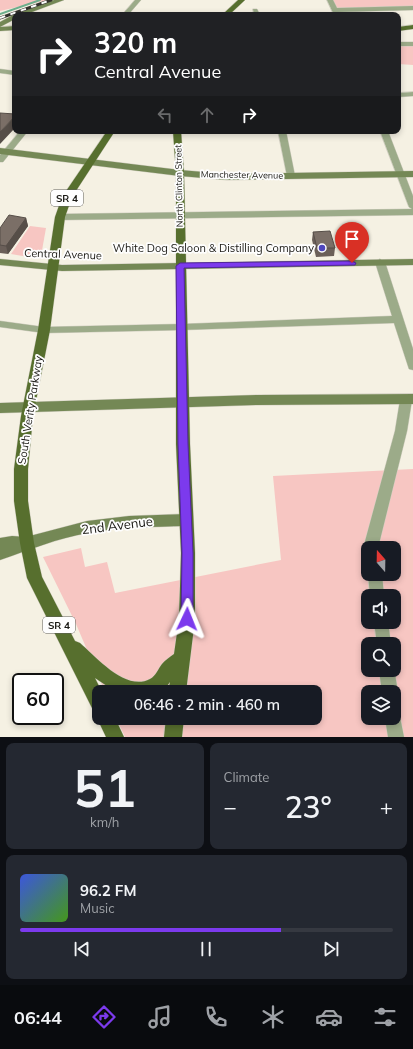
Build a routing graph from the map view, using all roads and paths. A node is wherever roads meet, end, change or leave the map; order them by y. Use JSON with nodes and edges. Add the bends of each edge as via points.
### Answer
{"nodes":[{"id":1,"x":61,"y":0,"type":"edge"},
{"id":2,"x":138,"y":0,"type":"edge"},
{"id":3,"x":242,"y":0,"type":"edge"},
{"id":4,"x":330,"y":0,"type":"edge"},
{"id":5,"x":413,"y":8,"type":"edge"},
{"id":6,"x":27,"y":12,"type":"edge"},
{"id":7,"x":128,"y":12,"type":"edge"},
{"id":8,"x":228,"y":12,"type":"edge"},
{"id":9,"x":336,"y":12,"type":"edge"},
{"id":10,"x":12,"y":18,"type":"edge"},
{"id":11,"x":3,"y":23,"type":"edge"},
{"id":12,"x":413,"y":27,"type":"edge"},
{"id":13,"x":12,"y":28,"type":"edge"},
{"id":14,"x":401,"y":29,"type":"edge"},
{"id":15,"x":0,"y":30,"type":"edge"},
{"id":16,"x":12,"y":32,"type":"edge"},
{"id":17,"x":413,"y":32,"type":"edge"},
{"id":18,"x":401,"y":34,"type":"edge"},
{"id":19,"x":401,"y":44,"type":"edge"},
{"id":20,"x":413,"y":44,"type":"edge"},
{"id":21,"x":0,"y":71,"type":"edge"},
{"id":22,"x":12,"y":73,"type":"edge"},
{"id":23,"x":413,"y":94,"type":"edge"},
{"id":24,"x":401,"y":95,"type":"edge"},
{"id":25,"x":21,"y":134,"type":"edge"},
{"id":26,"x":109,"y":134,"type":"edge"},
{"id":27,"x":177,"y":134,"type":"edge"},
{"id":28,"x":283,"y":134,"type":"edge"},
{"id":29,"x":385,"y":134,"type":"edge"},
{"id":30,"x":4,"y":151,"type":"edge"},
{"id":31,"x":0,"y":160,"type":"edge"},
{"id":32,"x":90,"y":162,"type":"junction"},
{"id":33,"x":180,"y":173,"type":"junction"},
{"id":34,"x":400,"y":174,"type":"junction"},
{"id":35,"x":413,"y":174,"type":"edge"},
{"id":36,"x":291,"y":176,"type":"junction"},
{"id":37,"x":413,"y":207,"type":"edge"},
{"id":38,"x":413,"y":212,"type":"edge"},
{"id":39,"x":180,"y":215,"type":"junction"},
{"id":40,"x":60,"y":217,"type":"junction"},
{"id":41,"x":0,"y":262,"type":"edge"},
{"id":42,"x":380,"y":262,"type":"junction"},
{"id":43,"x":413,"y":262,"type":"edge"},
{"id":44,"x":180,"y":266,"type":"junction"},
{"id":45,"x":53,"y":268,"type":"junction"},
{"id":46,"x":399,"y":319,"type":"junction"},
{"id":47,"x":0,"y":324,"type":"edge"},
{"id":48,"x":182,"y":327,"type":"junction"},
{"id":49,"x":44,"y":330,"type":"junction"},
{"id":50,"x":413,"y":366,"type":"edge"},
{"id":51,"x":410,"y":400,"type":"edge"},
{"id":52,"x":183,"y":403,"type":"junction"},
{"id":53,"x":30,"y":406,"type":"junction"},
{"id":54,"x":0,"y":408,"type":"edge"},
{"id":55,"x":186,"y":520,"type":"junction"},
{"id":56,"x":372,"y":541,"type":"edge"},
{"id":57,"x":27,"y":543,"type":"junction"},
{"id":58,"x":0,"y":544,"type":"edge"},
{"id":59,"x":0,"y":554,"type":"edge"},
{"id":60,"x":69,"y":644,"type":"junction"},
{"id":61,"x":182,"y":658,"type":"junction"},
{"id":62,"x":178,"y":685,"type":"edge"},
{"id":63,"x":92,"y":690,"type":"edge"},
{"id":64,"x":109,"y":725,"type":"edge"},
{"id":65,"x":174,"y":725,"type":"edge"},
{"id":66,"x":395,"y":725,"type":"edge"},
{"id":67,"x":114,"y":737,"type":"edge"},
{"id":68,"x":173,"y":737,"type":"edge"},
{"id":69,"x":396,"y":737,"type":"edge"}],
"edges":[{"from":1,"to":6,"type":"street"},
{"from":2,"to":7,"type":"street"},
{"from":3,"to":8,"type":"main road"},
{"from":4,"to":9,"type":"street"},
{"from":5,"to":9,"type":"street"},
{"from":10,"to":11,"type":"street"},
{"from":12,"to":14,"type":"main road"},
{"from":13,"to":15,"type":"street"},
{"from":15,"to":16,"type":"street"},
{"from":17,"to":18,"type":"main road"},
{"from":19,"to":20,"type":"street"},
{"from":21,"to":22,"type":"street"},
{"from":23,"to":24,"type":"street"},
{"from":25,"to":30,"type":"street"},
{"from":26,"to":32,"type":"main road","number":"SR 4"},
{"from":27,"to":33,"type":"main road","name":"North Clinton Street"},
{"from":28,"to":36,"type":"street"},
{"from":29,"to":34,"type":"street"},
{"from":30,"to":31,"type":"street"},
{"from":30,"to":32,"type":"street","name":"Manchester Avenue"},
{"from":32,"to":33,"type":"street","name":"Manchester Avenue"},
{"from":32,"to":40,"type":"main road","number":"SR 4","via":[[67,197]]},
{"from":33,"to":36,"type":"street","name":"Manchester Avenue","via":[[227,177]]},
{"from":33,"to":39,"type":"main road","name":"North Clinton Street"},
{"from":34,"to":35,"type":"street","name":"Manchester Avenue"},
{"from":34,"to":36,"type":"street","name":"Manchester Avenue"},
{"from":34,"to":37,"type":"street"},
{"from":38,"to":39,"type":"street"},
{"from":39,"to":40,"type":"street"},
{"from":39,"to":44,"type":"main road","name":"North Clinton Street"},
{"from":40,"to":45,"type":"main road","number":"SR 4"},
{"from":41,"to":45,"type":"street","name":"Central Avenue"},
{"from":42,"to":43,"type":"street","name":"Central Avenue"},
{"from":42,"to":44,"type":"street","name":"Central Avenue"},
{"from":42,"to":46,"type":"street"},
{"from":44,"to":45,"type":"street","name":"Central Avenue"},
{"from":44,"to":48,"type":"main road","name":"North Clinton Street"},
{"from":45,"to":49,"type":"main road","name":"South Verity Parkway","number":"SR 4"},
{"from":46,"to":48,"type":"street"},
{"from":46,"to":50,"type":"street"},
{"from":47,"to":49,"type":"street"},
{"from":48,"to":49,"type":"street"},
{"from":48,"to":52,"type":"main road","name":"North Clinton Street"},
{"from":49,"to":53,"type":"main road","name":"South Verity Parkway","number":"SR 4"},
{"from":51,"to":52,"type":"street","via":[[257,400]]},
{"from":51,"to":56,"type":"street"},
{"from":52,"to":53,"type":"street"},
{"from":52,"to":55,"type":"main road","name":"North Clinton Street"},
{"from":53,"to":54,"type":"street"},
{"from":53,"to":57,"type":"main road","name":"South Verity Parkway","number":"SR 4","via":[[21,469],[21,501]]},
{"from":55,"to":57,"type":"street","name":"2nd Avenue","via":[[101,525]]},
{"from":55,"to":61,"type":"main road","name":"North Clinton Street","via":[[188,596]]},
{"from":57,"to":58,"type":"street","name":"2nd Avenue"},
{"from":57,"to":59,"type":"street","name":"2nd Avenue"},
{"from":57,"to":60,"type":"main road","name":"South Verity Parkway","number":"SR 4","via":[[35,578]]},
{"from":60,"to":61,"type":"main road","via":[[109,680],[125,688],[142,690],[157,684]]},
{"from":60,"to":63,"type":"main road","name":"South Verity Parkway","number":"SR 4"},
{"from":61,"to":62,"type":"main road","name":"North Clinton Street"},
{"from":64,"to":67,"type":"main road"},
{"from":65,"to":68,"type":"main road"},
{"from":66,"to":69,"type":"street"}]}
